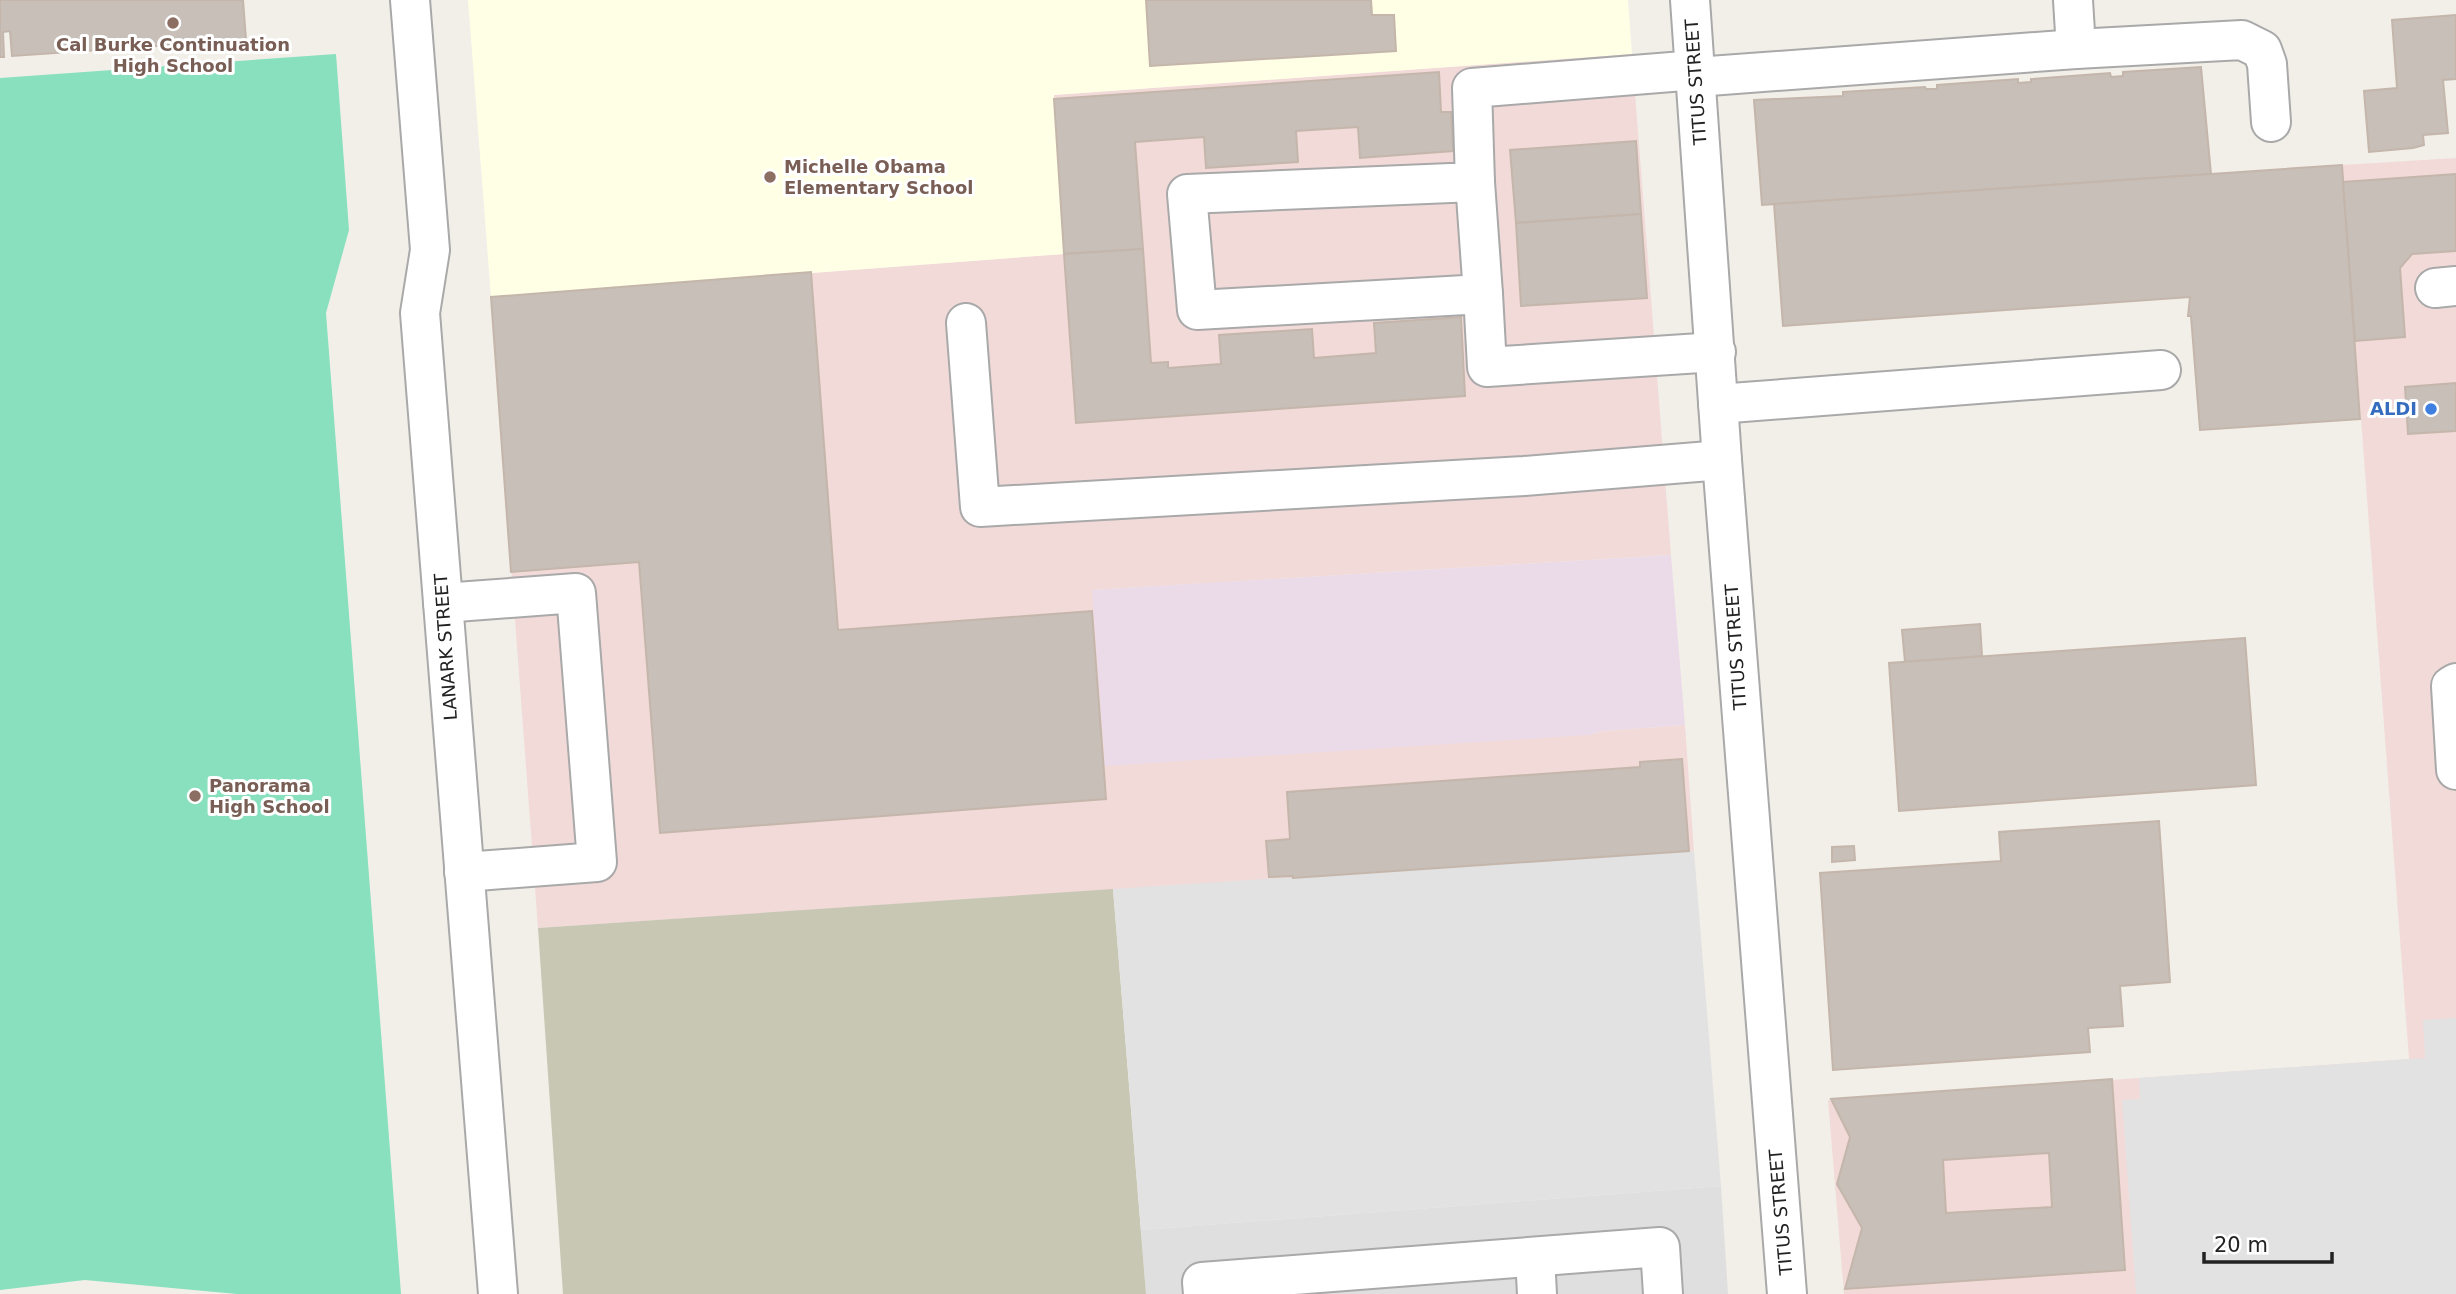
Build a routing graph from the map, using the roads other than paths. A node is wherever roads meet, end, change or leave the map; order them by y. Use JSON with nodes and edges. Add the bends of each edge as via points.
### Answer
{"nodes":[{"id":1,"x":410,"y":0,"type":"edge"},
{"id":2,"x":1690,"y":0,"type":"edge"},
{"id":3,"x":2073,"y":0,"type":"edge"},
{"id":4,"x":2076,"y":49,"type":"junction"},
{"id":5,"x":1696,"y":74,"type":"junction"},
{"id":6,"x":2271,"y":122,"type":"dead end"},
{"id":7,"x":1475,"y":182,"type":"junction"},
{"id":8,"x":1483,"y":294,"type":"junction"},
{"id":9,"x":966,"y":323,"type":"dead end"},
{"id":10,"x":1716,"y":352,"type":"junction"},
{"id":11,"x":2161,"y":370,"type":"dead end"},
{"id":12,"x":1718,"y":404,"type":"junction"},
{"id":13,"x":1722,"y":460,"type":"junction"},
{"id":14,"x":443,"y":603,"type":"junction"},
{"id":15,"x":2456,"y":683,"type":"edge"},
{"id":16,"x":2456,"y":770,"type":"edge"},
{"id":17,"x":464,"y":872,"type":"junction"},
{"id":18,"x":1536,"y":1275,"type":"edge"},
{"id":19,"x":1328,"y":1284,"type":"edge"},
{"id":20,"x":498,"y":1294,"type":"edge"},
{"id":21,"x":1203,"y":1294,"type":"edge"},
{"id":22,"x":1663,"y":1294,"type":"edge"},
{"id":23,"x":1787,"y":1294,"type":"edge"}],
"edges":[{"from":1,"to":14,"type":"street","name":"LANARK STREET","via":[[430,250],[420,313]]},
{"from":2,"to":5,"type":"street","name":"TITUS STREET"},
{"from":3,"to":4,"type":"street"},
{"from":4,"to":5,"type":"street"},
{"from":4,"to":6,"type":"street","via":[[2242,40],[2262,50],[2267,64]]},
{"from":5,"to":7,"type":"street","via":[[1472,88]]},
{"from":5,"to":10,"type":"street","name":"TITUS STREET"},
{"from":7,"to":8,"type":"street"},
{"from":7,"to":8,"type":"street","via":[[1187,194],[1197,310]]},
{"from":8,"to":10,"type":"street","via":[[1487,368]]},
{"from":9,"to":13,"type":"street","via":[[980,507],[1510,477]]},
{"from":10,"to":12,"type":"street","name":"TITUS STREET"},
{"from":11,"to":12,"type":"street"},
{"from":12,"to":13,"type":"street","name":"TITUS STREET"},
{"from":13,"to":23,"type":"street","name":"TITUS STREET"},
{"from":14,"to":17,"type":"street","name":"LANARK STREET"},
{"from":14,"to":17,"type":"street","via":[[576,593],[597,862]]},
{"from":15,"to":16,"type":"street","via":[[2451,687]]},
{"from":17,"to":20,"type":"street","name":"LANARK STREET"},
{"from":18,"to":19,"type":"street"},
{"from":18,"to":22,"type":"street","via":[[1660,1247]]},
{"from":19,"to":21,"type":"street","via":[[1202,1282]]}]}
